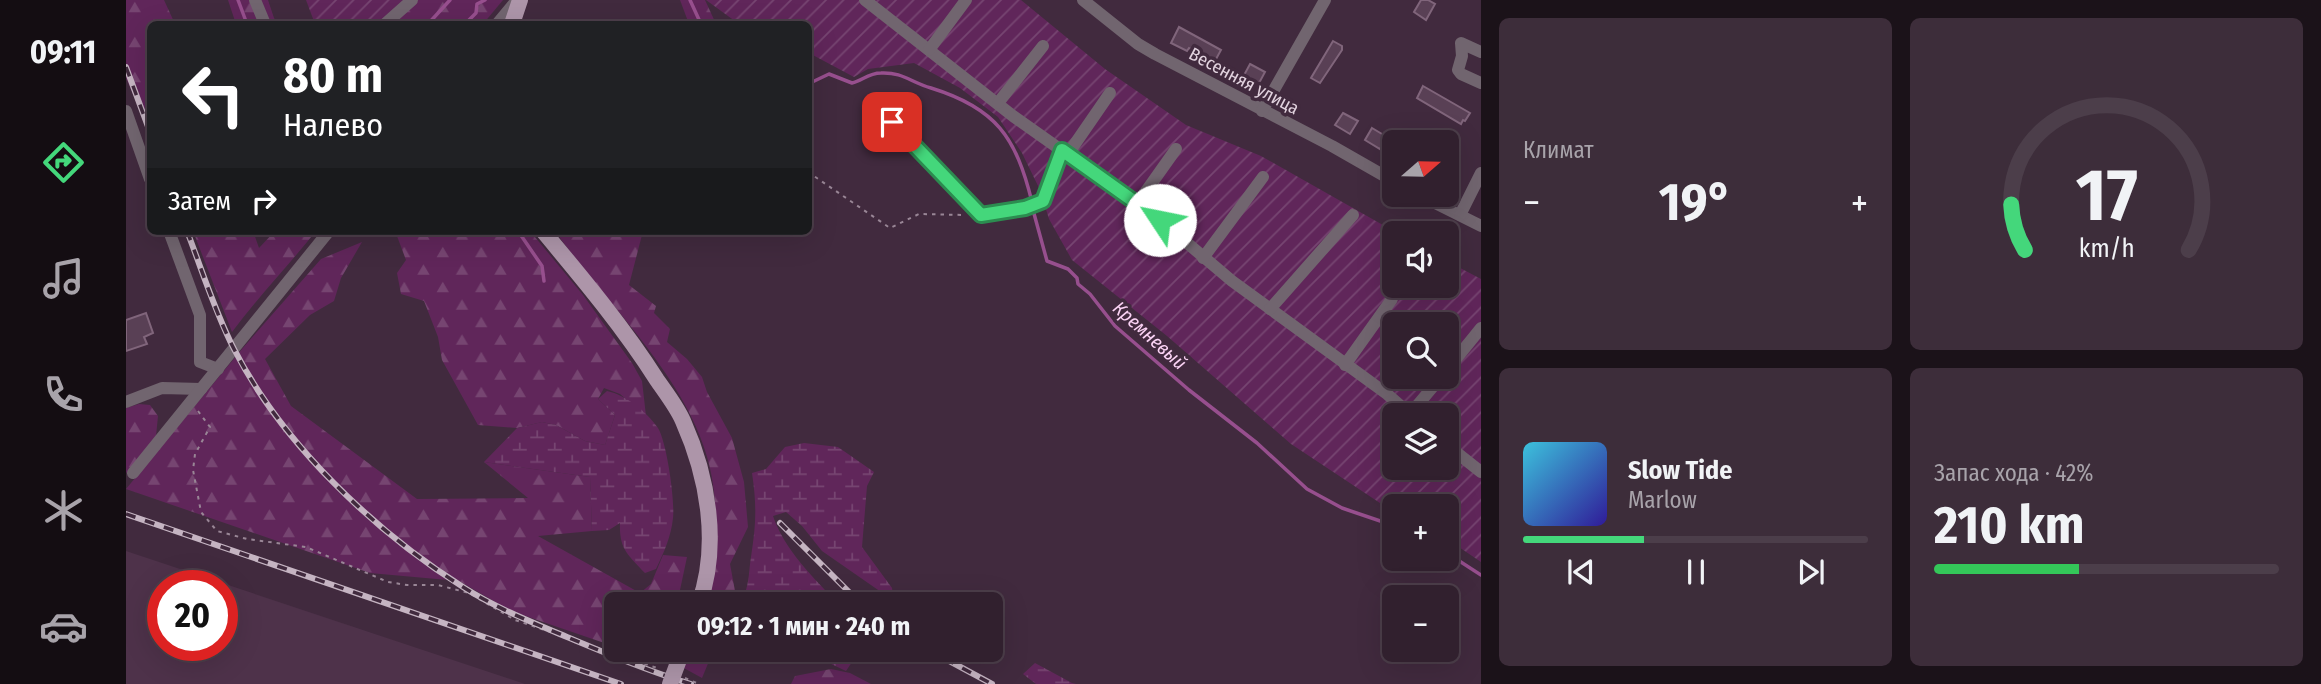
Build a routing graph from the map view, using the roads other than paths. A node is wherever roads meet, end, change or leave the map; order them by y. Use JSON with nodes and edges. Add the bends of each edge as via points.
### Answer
{"nodes":[{"id":1,"x":255,"y":0,"type":"edge"},
{"id":2,"x":412,"y":0,"type":"edge"},
{"id":3,"x":518,"y":0,"type":"edge"},
{"id":4,"x":865,"y":0,"type":"edge"},
{"id":5,"x":966,"y":0,"type":"edge"},
{"id":6,"x":1083,"y":0,"type":"edge"},
{"id":7,"x":1325,"y":0,"type":"edge"},
{"id":8,"x":264,"y":21,"type":"edge"},
{"id":9,"x":388,"y":21,"type":"edge"},
{"id":10,"x":500,"y":21,"type":"edge"},
{"id":11,"x":513,"y":21,"type":"edge"},
{"id":12,"x":1043,"y":46,"type":"dead end"},
{"id":13,"x":929,"y":50,"type":"junction"},
{"id":14,"x":1481,"y":52,"type":"edge"},
{"id":15,"x":1481,"y":83,"type":"edge"},
{"id":16,"x":1110,"y":93,"type":"dead end"},
{"id":17,"x":998,"y":103,"type":"junction"},
{"id":18,"x":126,"y":110,"type":"edge"},
{"id":19,"x":882,"y":111,"type":"dead end"},
{"id":20,"x":1262,"y":111,"type":"junction"},
{"id":21,"x":1176,"y":149,"type":"dead end"},
{"id":22,"x":1065,"y":152,"type":"junction"},
{"id":23,"x":147,"y":170,"type":"edge"},
{"id":24,"x":1481,"y":173,"type":"edge"},
{"id":25,"x":1382,"y":175,"type":"edge"},
{"id":26,"x":1263,"y":177,"type":"dead end"},
{"id":27,"x":1137,"y":204,"type":"junction"},
{"id":28,"x":1444,"y":207,"type":"edge"},
{"id":29,"x":1353,"y":215,"type":"dead end"},
{"id":30,"x":1460,"y":215,"type":"junction"},
{"id":31,"x":1481,"y":226,"type":"edge"},
{"id":32,"x":170,"y":235,"type":"edge"},
{"id":33,"x":327,"y":235,"type":"edge"},
{"id":34,"x":546,"y":235,"type":"edge"},
{"id":35,"x":1203,"y":258,"type":"junction"},
{"id":36,"x":1392,"y":299,"type":"dead end"},
{"id":37,"x":1270,"y":309,"type":"junction"},
{"id":38,"x":1481,"y":328,"type":"edge"},
{"id":39,"x":1459,"y":355,"type":"edge"},
{"id":40,"x":1345,"y":365,"type":"junction"},
{"id":41,"x":218,"y":369,"type":"junction"},
{"id":42,"x":201,"y":389,"type":"junction"},
{"id":43,"x":1431,"y":389,"type":"edge"},
{"id":44,"x":126,"y":402,"type":"edge"},
{"id":45,"x":1395,"y":403,"type":"edge"},
{"id":46,"x":1419,"y":403,"type":"edge"},
{"id":47,"x":1459,"y":454,"type":"edge"},
{"id":48,"x":1481,"y":471,"type":"edge"},
{"id":49,"x":133,"y":473,"type":"dead end"},
{"id":50,"x":703,"y":592,"type":"edge"}],
"edges":[{"from":1,"to":8,"type":"street"},
{"from":2,"to":9,"type":"street"},
{"from":3,"to":10,"type":"street"},
{"from":3,"to":11,"type":"main road"},
{"from":4,"to":13,"type":"street"},
{"from":5,"to":13,"type":"street"},
{"from":6,"to":20,"type":"street","name":"Весенняя улица","via":[[1138,44]]},
{"from":7,"to":20,"type":"street"},
{"from":12,"to":17,"type":"street"},
{"from":13,"to":17,"type":"street"},
{"from":14,"to":15,"type":"street","via":[[1461,43],[1458,70]]},
{"from":16,"to":22,"type":"street"},
{"from":17,"to":22,"type":"street"},
{"from":18,"to":23,"type":"street"},
{"from":19,"to":22,"type":"street","via":[[981,215],[1043,201]]},
{"from":20,"to":25,"type":"street","name":"Весенняя улица"},
{"from":21,"to":27,"type":"street"},
{"from":22,"to":27,"type":"street"},
{"from":24,"to":30,"type":"street"},
{"from":26,"to":35,"type":"street"},
{"from":27,"to":35,"type":"street"},
{"from":28,"to":30,"type":"street"},
{"from":29,"to":37,"type":"street"},
{"from":30,"to":31,"type":"street"},
{"from":32,"to":41,"type":"street","via":[[200,315],[200,362]]},
{"from":33,"to":41,"type":"street"},
{"from":34,"to":50,"type":"main road","via":[[642,356],[683,420],[706,491],[710,539]]},
{"from":35,"to":37,"type":"street"},
{"from":36,"to":40,"type":"street"},
{"from":37,"to":40,"type":"street"},
{"from":38,"to":39,"type":"street"},
{"from":40,"to":45,"type":"street"},
{"from":41,"to":42,"type":"street"},
{"from":42,"to":44,"type":"street","via":[[162,388]]},
{"from":42,"to":49,"type":"street"},
{"from":43,"to":46,"type":"street"},
{"from":47,"to":48,"type":"street"}]}
